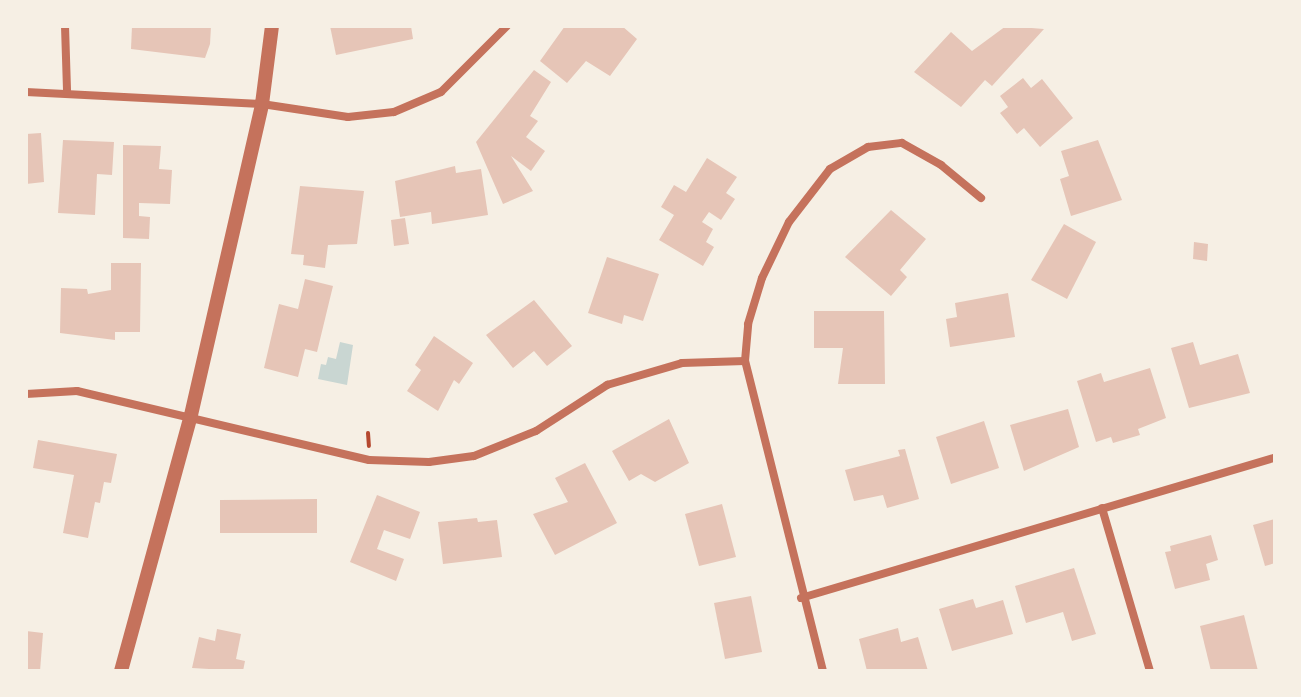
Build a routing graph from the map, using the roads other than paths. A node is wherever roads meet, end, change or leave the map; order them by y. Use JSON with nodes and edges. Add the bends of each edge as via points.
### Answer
{"nodes":[{"id":1,"x":65,"y":26,"type":"edge"},
{"id":2,"x":272,"y":26,"type":"edge"},
{"id":3,"x":507,"y":26,"type":"edge"},
{"id":4,"x":67,"y":90,"type":"junction"},
{"id":5,"x":26,"y":92,"type":"edge"},
{"id":6,"x":262,"y":104,"type":"junction"},
{"id":7,"x":981,"y":198,"type":"dead end"},
{"id":8,"x":745,"y":361,"type":"junction"},
{"id":9,"x":26,"y":394,"type":"edge"},
{"id":10,"x":191,"y":415,"type":"junction"},
{"id":11,"x":1275,"y":458,"type":"edge"},
{"id":12,"x":1102,"y":508,"type":"junction"},
{"id":13,"x":801,"y":598,"type":"junction"},
{"id":14,"x":121,"y":671,"type":"edge"},
{"id":15,"x":823,"y":671,"type":"edge"},
{"id":16,"x":1150,"y":671,"type":"edge"}],
"edges":[{"from":1,"to":4,"type":"street"},
{"from":2,"to":6,"type":"street"},
{"from":3,"to":6,"type":"street","via":[[441,92],[394,112],[348,117]]},
{"from":4,"to":5,"type":"street"},
{"from":4,"to":6,"type":"street"},
{"from":6,"to":10,"type":"street"},
{"from":7,"to":8,"type":"street","via":[[941,165],[902,143],[868,147],[830,169],[789,222],[762,278],[748,324]]},
{"from":8,"to":10,"type":"street","via":[[682,363],[607,385],[536,431],[474,456],[429,462],[369,460]]},
{"from":8,"to":13,"type":"street"},
{"from":9,"to":10,"type":"street","via":[[77,391]]},
{"from":10,"to":14,"type":"street"},
{"from":11,"to":12,"type":"street"},
{"from":12,"to":13,"type":"street"},
{"from":12,"to":16,"type":"street"},
{"from":13,"to":15,"type":"street"}]}
